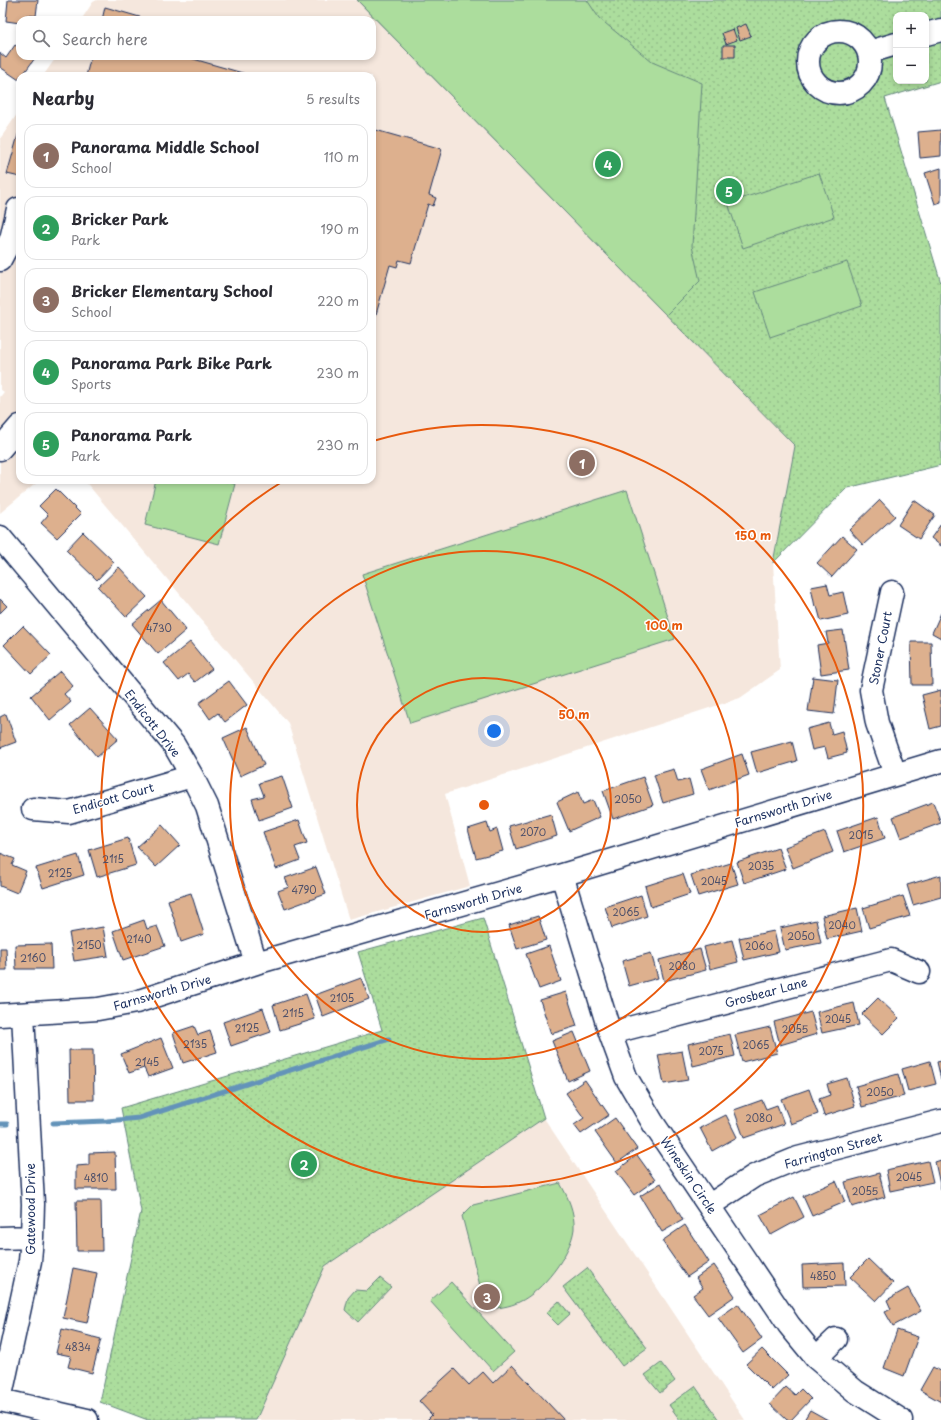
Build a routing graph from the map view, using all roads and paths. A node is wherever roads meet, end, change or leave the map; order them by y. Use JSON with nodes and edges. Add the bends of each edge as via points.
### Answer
{"nodes":[{"id":1,"x":941,"y":30,"type":"edge"},
{"id":2,"x":929,"y":33,"type":"edge"},
{"id":3,"x":893,"y":45,"type":"edge"},
{"id":4,"x":869,"y":52,"type":"dead end"},
{"id":5,"x":16,"y":218,"type":"edge"},
{"id":6,"x":6,"y":256,"type":"edge"},
{"id":7,"x":16,"y":431,"type":"edge"},
{"id":8,"x":0,"y":449,"type":"edge"},
{"id":9,"x":0,"y":537,"type":"edge"},
{"id":10,"x":892,"y":592,"type":"dead end"},
{"id":11,"x":941,"y":760,"type":"edge"},
{"id":12,"x":894,"y":774,"type":"junction"},
{"id":13,"x":192,"y":776,"type":"junction"},
{"id":14,"x":33,"y":809,"type":"dead end"},
{"id":15,"x":562,"y":875,"type":"junction"},
{"id":16,"x":256,"y":964,"type":"junction"},
{"id":17,"x":919,"y":972,"type":"dead end"},
{"id":18,"x":23,"y":1014,"type":"junction"},
{"id":19,"x":0,"y":1015,"type":"edge"},
{"id":20,"x":610,"y":1033,"type":"junction"},
{"id":21,"x":941,"y":1121,"type":"edge"},
{"id":22,"x":710,"y":1205,"type":"junction"},
{"id":23,"x":32,"y":1237,"type":"junction"},
{"id":24,"x":0,"y":1238,"type":"edge"},
{"id":25,"x":836,"y":1339,"type":"dead end"},
{"id":26,"x":816,"y":1358,"type":"junction"},
{"id":27,"x":0,"y":1400,"type":"edge"},
{"id":28,"x":87,"y":1420,"type":"edge"},
{"id":29,"x":901,"y":1420,"type":"edge"}],
"edges":[{"from":1,"to":2,"type":"street"},
{"from":3,"to":4,"type":"street"},
{"from":5,"to":6,"type":"street"},
{"from":7,"to":8,"type":"street"},
{"from":9,"to":13,"type":"street","name":"Endicott Drive","via":[[174,745]]},
{"from":10,"to":12,"type":"street","name":"Stoner Court","via":[[871,690],[877,723]]},
{"from":11,"to":12,"type":"street","name":"Farnsworth Drive"},
{"from":12,"to":15,"type":"street","name":"Farnsworth Drive"},
{"from":13,"to":14,"type":"street","name":"Endicott Court","via":[[69,812]]},
{"from":13,"to":16,"type":"street","name":"Endicott Drive","via":[[209,812]]},
{"from":15,"to":16,"type":"street","name":"Farnsworth Drive"},
{"from":15,"to":20,"type":"street","name":"Wineskin Circle"},
{"from":16,"to":18,"type":"street","name":"Farnsworth Drive","via":[[136,1002],[98,1009]]},
{"from":17,"to":20,"type":"street","name":"Grosbear Lane","via":[[891,960]]},
{"from":18,"to":19,"type":"street","name":"Farnsworth Drive"},
{"from":18,"to":23,"type":"street","name":"Gatewood Drive","via":[[33,1204]]},
{"from":20,"to":22,"type":"street","name":"Wineskin Circle","via":[[626,1077],[653,1123]]},
{"from":21,"to":22,"type":"street","name":"Farrington Street","via":[[798,1158],[754,1176]]},
{"from":22,"to":26,"type":"street","name":"Wineskin Circle","via":[[789,1325]]},
{"from":23,"to":24,"type":"street"},
{"from":23,"to":27,"type":"street","name":"Gatewood Drive","via":[[30,1261]]},
{"from":25,"to":26,"type":"street"},
{"from":26,"to":29,"type":"street","name":"Wineskin Circle","via":[[855,1391]]},
{"from":27,"to":28,"type":"street"}]}
